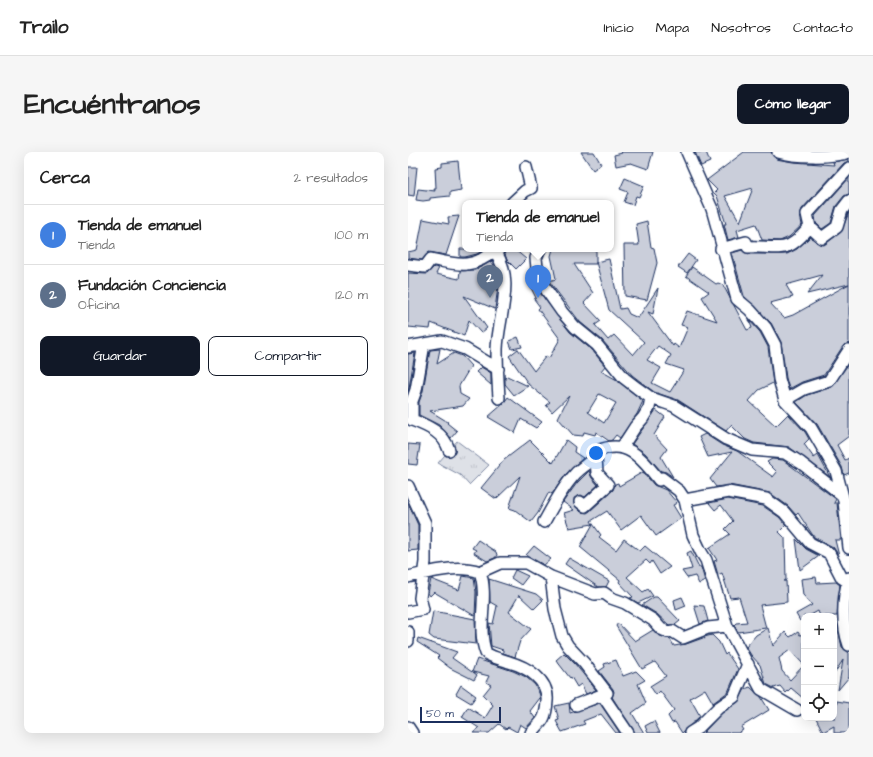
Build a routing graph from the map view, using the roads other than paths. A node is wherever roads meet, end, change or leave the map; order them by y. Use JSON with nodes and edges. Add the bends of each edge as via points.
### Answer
{"nodes":[{"id":1,"x":687,"y":152,"type":"edge"},
{"id":2,"x":778,"y":152,"type":"edge"},
{"id":3,"x":847,"y":152,"type":"edge"},
{"id":4,"x":526,"y":166,"type":"dead end"},
{"id":5,"x":849,"y":168,"type":"edge"},
{"id":6,"x":515,"y":200,"type":"edge"},
{"id":7,"x":849,"y":201,"type":"edge"},
{"id":8,"x":849,"y":218,"type":"edge"},
{"id":9,"x":837,"y":227,"type":"junction"},
{"id":10,"x":810,"y":228,"type":"junction"},
{"id":11,"x":722,"y":249,"type":"junction"},
{"id":12,"x":492,"y":252,"type":"edge"},
{"id":13,"x":496,"y":252,"type":"edge"},
{"id":14,"x":539,"y":252,"type":"edge"},
{"id":15,"x":408,"y":265,"type":"edge"},
{"id":16,"x":424,"y":344,"type":"junction"},
{"id":17,"x":408,"y":347,"type":"edge"},
{"id":18,"x":849,"y":350,"type":"edge"},
{"id":19,"x":498,"y":369,"type":"junction"},
{"id":20,"x":499,"y":398,"type":"dead end"},
{"id":21,"x":651,"y":398,"type":"junction"},
{"id":22,"x":786,"y":400,"type":"junction"},
{"id":23,"x":410,"y":421,"type":"edge"},
{"id":24,"x":622,"y":447,"type":"junction"},
{"id":25,"x":449,"y":450,"type":"dead end"},
{"id":26,"x":596,"y":457,"type":"junction"},
{"id":27,"x":408,"y":486,"type":"edge"},
{"id":28,"x":844,"y":487,"type":"edge"},
{"id":29,"x":685,"y":500,"type":"junction"},
{"id":30,"x":580,"y":502,"type":"dead end"},
{"id":31,"x":544,"y":522,"type":"dead end"},
{"id":32,"x":849,"y":548,"type":"edge"},
{"id":33,"x":480,"y":572,"type":"junction"},
{"id":34,"x":422,"y":574,"type":"junction"},
{"id":35,"x":408,"y":577,"type":"edge"},
{"id":36,"x":551,"y":577,"type":"junction"},
{"id":37,"x":848,"y":580,"type":"edge"},
{"id":38,"x":408,"y":612,"type":"edge"},
{"id":39,"x":727,"y":626,"type":"junction"},
{"id":40,"x":408,"y":632,"type":"edge"},
{"id":41,"x":408,"y":641,"type":"edge"},
{"id":42,"x":849,"y":645,"type":"edge"},
{"id":43,"x":748,"y":664,"type":"junction"},
{"id":44,"x":603,"y":696,"type":"junction"},
{"id":45,"x":576,"y":705,"type":"dead end"},
{"id":46,"x":796,"y":710,"type":"dead end"},
{"id":47,"x":408,"y":727,"type":"edge"},
{"id":48,"x":412,"y":733,"type":"edge"},
{"id":49,"x":532,"y":733,"type":"edge"},
{"id":50,"x":628,"y":733,"type":"edge"},
{"id":51,"x":690,"y":733,"type":"edge"}],
"edges":[{"from":1,"to":11,"type":"street","via":[[712,209]]},
{"from":2,"to":3,"type":"street","via":[[787,155],[821,155]]},
{"from":4,"to":6,"type":"street","via":[[531,188]]},
{"from":5,"to":10,"type":"street","via":[[807,214]]},
{"from":7,"to":9,"type":"street","via":[[842,210]]},
{"from":8,"to":9,"type":"street"},
{"from":9,"to":10,"type":"street","via":[[822,238]]},
{"from":10,"to":11,"type":"street","via":[[790,246],[748,247],[746,242]]},
{"from":11,"to":22,"type":"street","via":[[737,299],[766,328],[775,345],[779,379]]},
{"from":12,"to":15,"type":"street","via":[[478,261],[464,265],[452,265],[431,259],[424,267]]},
{"from":13,"to":19,"type":"street","via":[[501,261],[505,283],[497,348]]},
{"from":14,"to":21,"type":"street","via":[[536,258],[538,278],[562,312],[597,345],[624,378]]},
{"from":16,"to":17,"type":"street"},
{"from":16,"to":19,"type":"street","via":[[442,341],[465,349]]},
{"from":16,"to":23,"type":"street"},
{"from":18,"to":22,"type":"street","via":[[829,381],[804,389]]},
{"from":19,"to":20,"type":"street"},
{"from":21,"to":24,"type":"street","via":[[649,408]]},
{"from":21,"to":28,"type":"street","via":[[674,406],[726,439],[752,450],[785,453]]},
{"from":22,"to":28,"type":"street","via":[[819,439]]},
{"from":23,"to":25,"type":"street","via":[[427,426],[441,436],[447,441]]},
{"from":24,"to":26,"type":"street","via":[[607,447],[598,451]]},
{"from":24,"to":29,"type":"street","via":[[644,461],[659,480],[662,478],[679,491]]},
{"from":26,"to":30,"type":"street","via":[[597,473],[608,485],[585,506]]},
{"from":26,"to":31,"type":"street","via":[[577,472],[562,491]]},
{"from":27,"to":34,"type":"street","via":[[425,523],[425,562]]},
{"from":28,"to":32,"type":"street"},
{"from":29,"to":37,"type":"street","via":[[728,492],[766,499],[784,512],[810,543],[828,553],[842,578]]},
{"from":29,"to":39,"type":"street","via":[[693,535],[706,560]]},
{"from":33,"to":34,"type":"street","via":[[468,567]]},
{"from":33,"to":36,"type":"street","via":[[500,563],[517,562],[526,563]]},
{"from":33,"to":49,"type":"street","via":[[483,591],[482,636],[486,652],[525,669],[546,687],[548,695],[545,719]]},
{"from":34,"to":35,"type":"street"},
{"from":34,"to":38,"type":"street","via":[[420,598],[423,609]]},
{"from":36,"to":39,"type":"street","via":[[595,594],[604,593],[625,602],[653,620],[661,629],[672,631],[683,638],[708,628]]},
{"from":36,"to":44,"type":"street","via":[[555,610],[562,636],[600,683],[606,693]]},
{"from":37,"to":42,"type":"street","via":[[844,610]]},
{"from":39,"to":43,"type":"street"},
{"from":40,"to":41,"type":"street"},
{"from":43,"to":46,"type":"street","via":[[761,689]]},
{"from":43,"to":51,"type":"street","via":[[734,697]]},
{"from":44,"to":45,"type":"street"},
{"from":44,"to":50,"type":"street"},
{"from":47,"to":48,"type":"street"}]}
